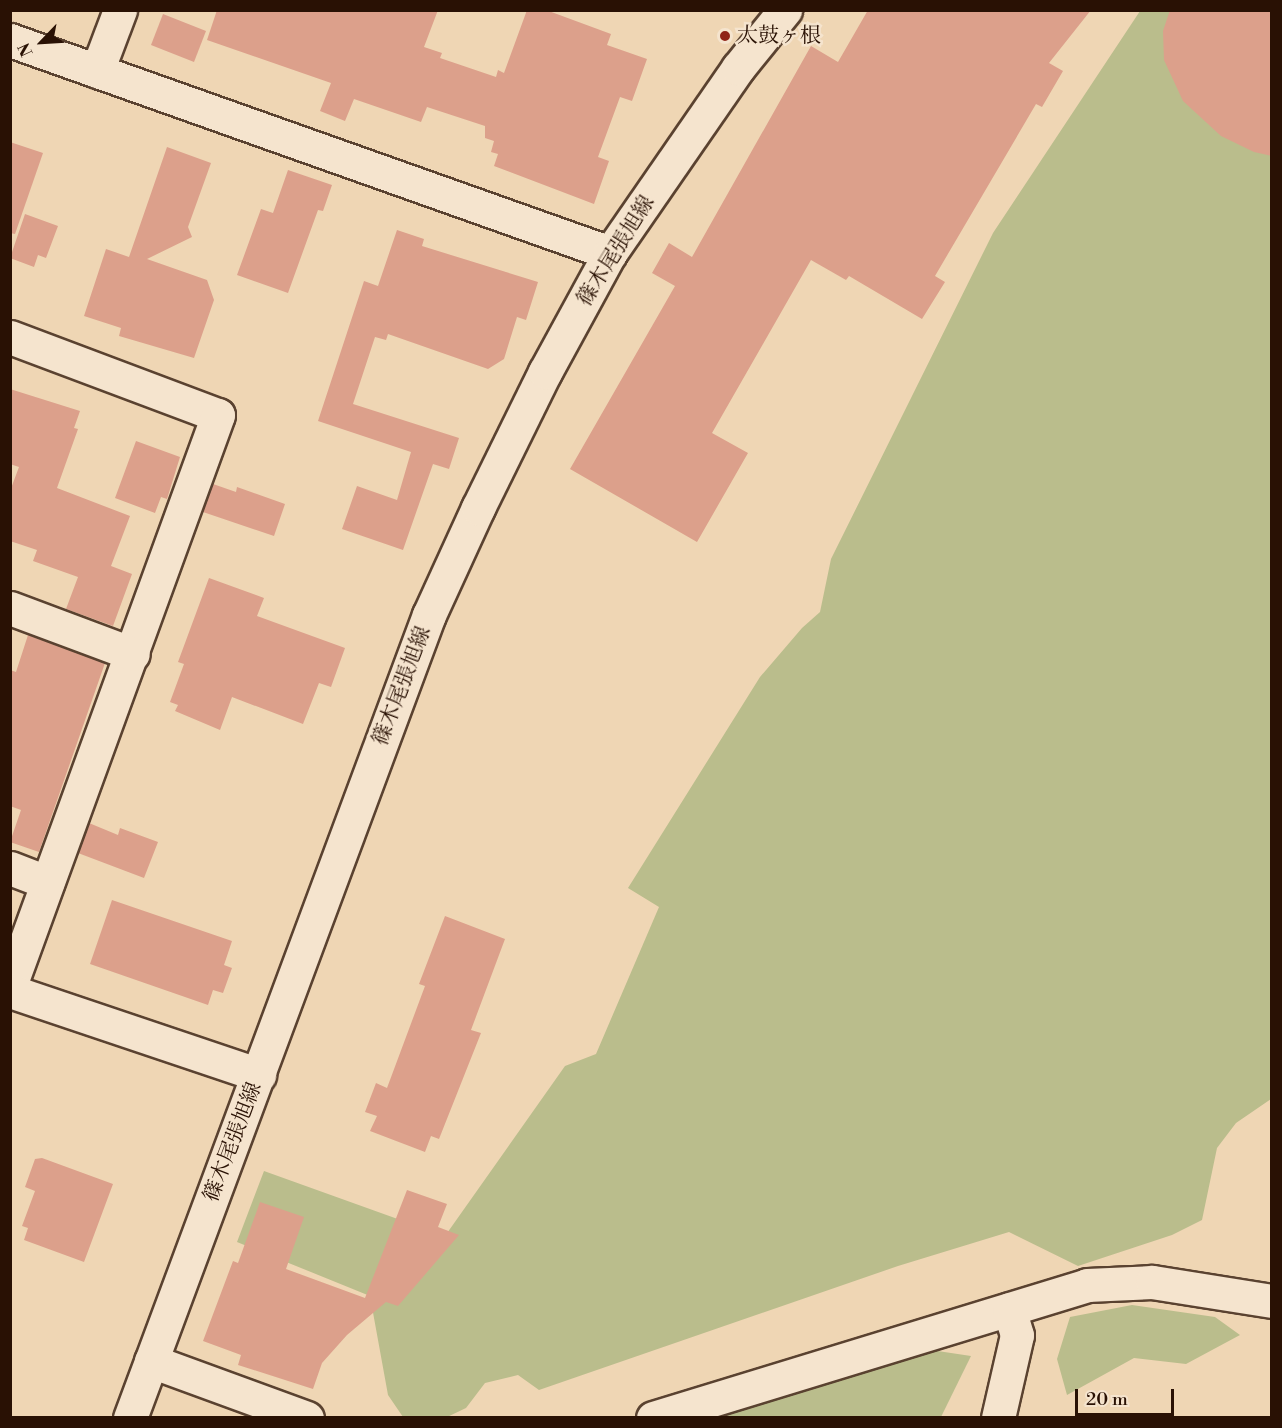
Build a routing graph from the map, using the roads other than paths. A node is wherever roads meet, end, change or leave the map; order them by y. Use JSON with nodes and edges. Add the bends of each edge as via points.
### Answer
{"nodes":[{"id":1,"x":120,"y":10,"type":"edge"},
{"id":2,"x":785,"y":10,"type":"edge"},
{"id":3,"x":10,"y":40,"type":"edge"},
{"id":4,"x":97,"y":71,"type":"junction"},
{"id":5,"x":610,"y":253,"type":"junction"},
{"id":6,"x":10,"y":337,"type":"edge"},
{"id":7,"x":10,"y":608,"type":"edge"},
{"id":8,"x":133,"y":654,"type":"junction"},
{"id":9,"x":10,"y":868,"type":"edge"},
{"id":10,"x":48,"y":882,"type":"junction"},
{"id":11,"x":10,"y":986,"type":"edge"},
{"id":12,"x":10,"y":991,"type":"edge"},
{"id":13,"x":259,"y":1075,"type":"junction"},
{"id":14,"x":1272,"y":1301,"type":"edge"},
{"id":15,"x":1009,"y":1309,"type":"junction"},
{"id":16,"x":151,"y":1360,"type":"junction"},
{"id":17,"x":130,"y":1418,"type":"edge"},
{"id":18,"x":307,"y":1418,"type":"edge"},
{"id":19,"x":653,"y":1418,"type":"edge"},
{"id":20,"x":998,"y":1418,"type":"edge"}],
"edges":[{"from":1,"to":4,"type":"street"},
{"from":2,"to":5,"type":"street","name":"篠木尾張旭線","via":[[738,68]]},
{"from":3,"to":4,"type":"street"},
{"from":4,"to":5,"type":"street"},
{"from":5,"to":13,"type":"street","name":"篠木尾張旭線","via":[[544,372],[429,615]]},
{"from":6,"to":8,"type":"street","via":[[219,415]]},
{"from":7,"to":8,"type":"street"},
{"from":8,"to":10,"type":"street"},
{"from":9,"to":10,"type":"street"},
{"from":10,"to":11,"type":"street"},
{"from":12,"to":13,"type":"street"},
{"from":13,"to":16,"type":"street","name":"篠木尾張旭線"},
{"from":14,"to":15,"type":"street","via":[[1152,1282],[1087,1285]]},
{"from":15,"to":19,"type":"street"},
{"from":15,"to":20,"type":"street","via":[[1017,1335]]},
{"from":16,"to":17,"type":"street","name":"篠木尾張旭線"},
{"from":16,"to":18,"type":"street"}]}
